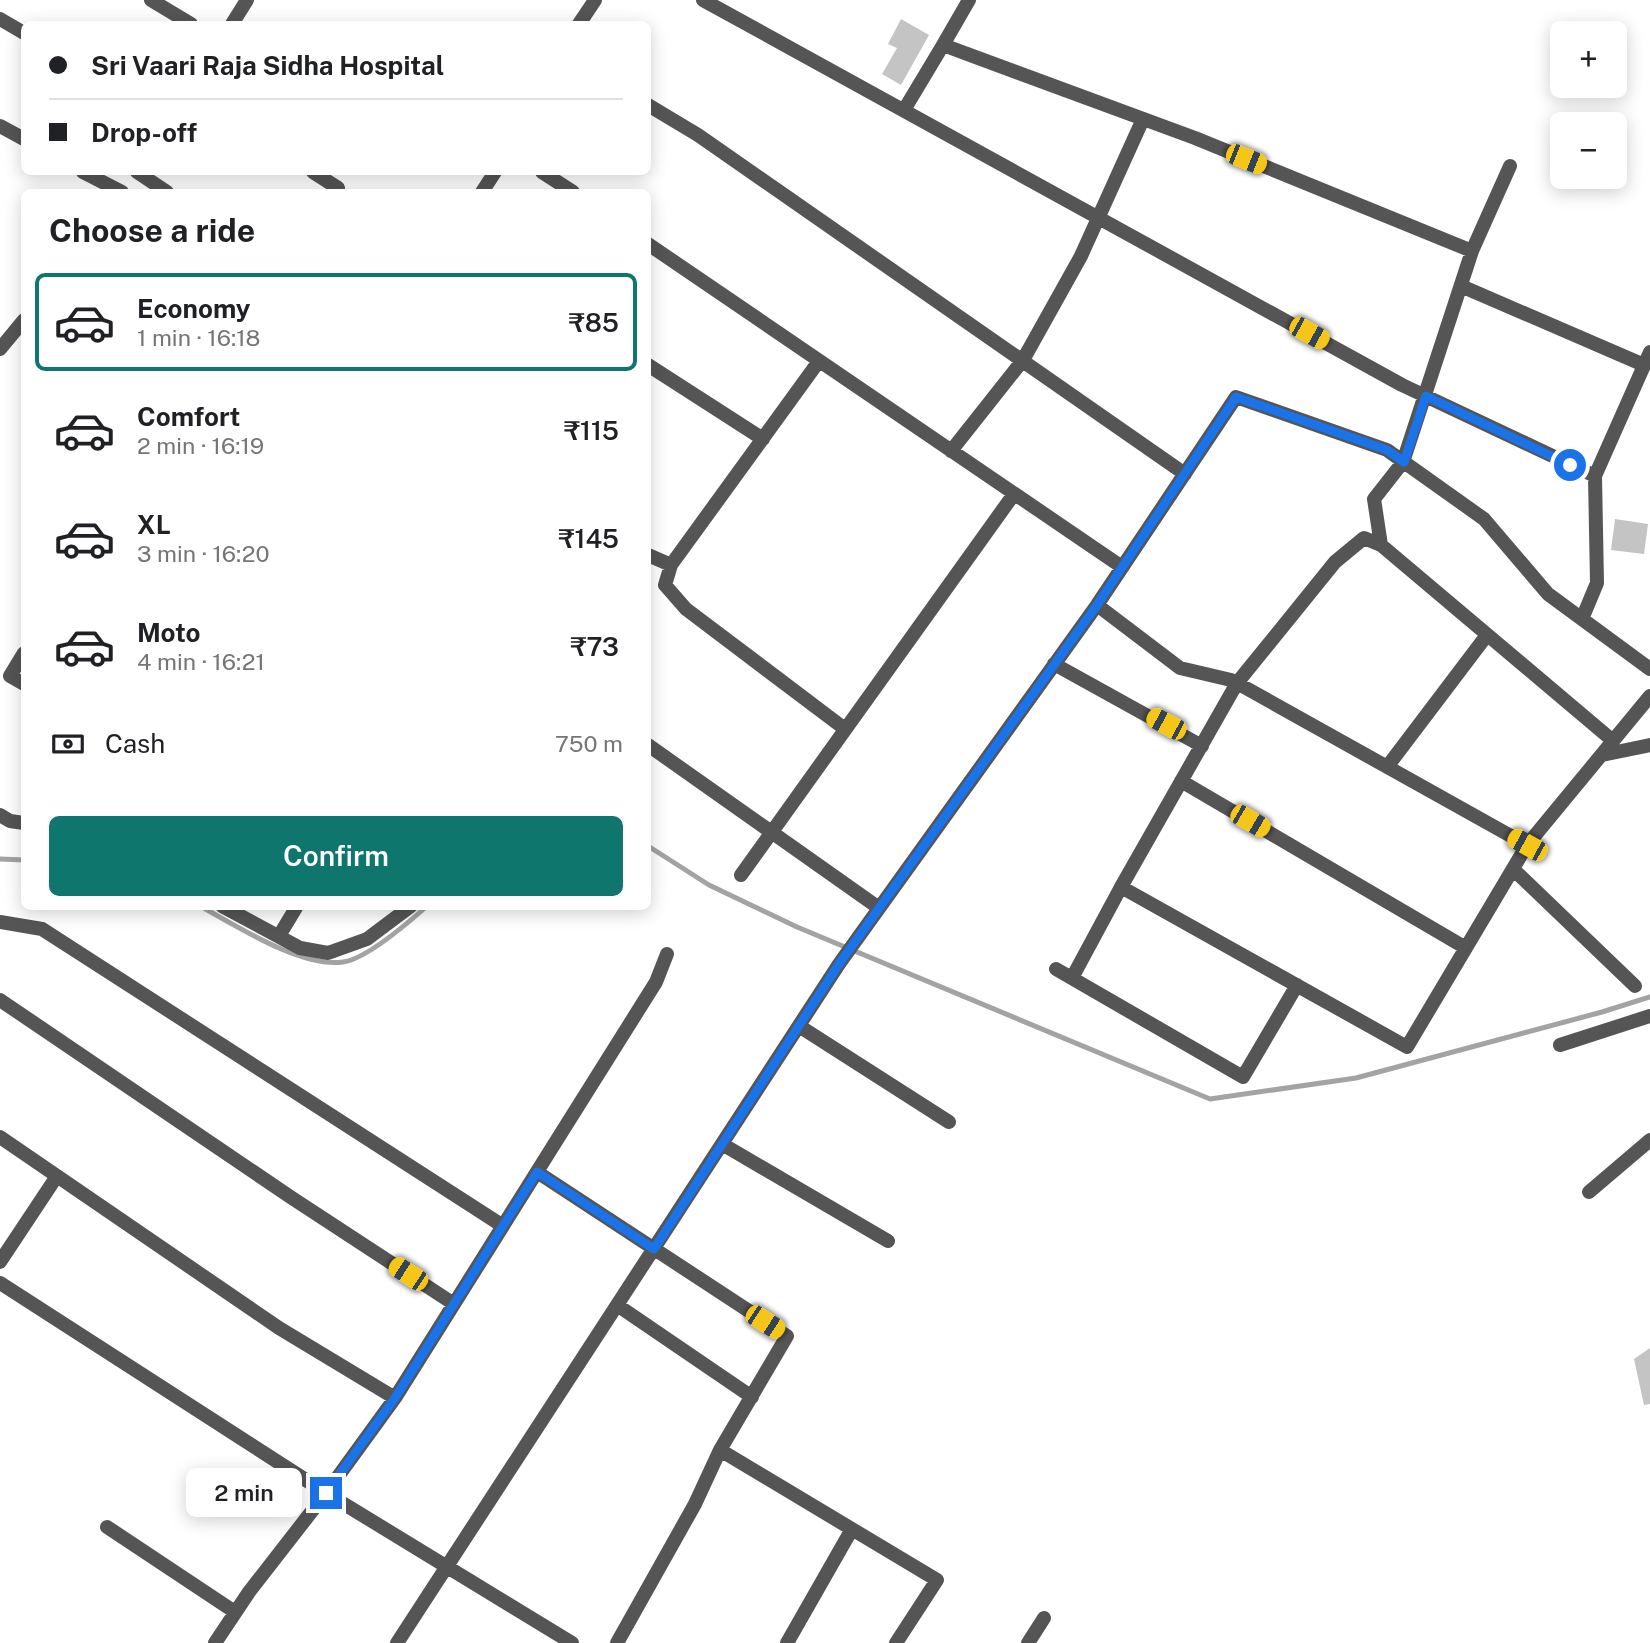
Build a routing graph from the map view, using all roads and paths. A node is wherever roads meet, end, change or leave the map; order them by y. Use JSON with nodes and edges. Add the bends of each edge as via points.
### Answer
{"nodes":[{"id":1,"x":151,"y":0,"type":"edge"},
{"id":2,"x":247,"y":0,"type":"edge"},
{"id":3,"x":595,"y":0,"type":"edge"},
{"id":4,"x":703,"y":0,"type":"edge"},
{"id":5,"x":969,"y":0,"type":"edge"},
{"id":6,"x":0,"y":19,"type":"edge"},
{"id":7,"x":186,"y":21,"type":"edge"},
{"id":8,"x":234,"y":21,"type":"edge"},
{"id":9,"x":581,"y":21,"type":"edge"},
{"id":10,"x":21,"y":31,"type":"edge"},
{"id":11,"x":943,"y":45,"type":"junction"},
{"id":12,"x":651,"y":107,"type":"edge"},
{"id":13,"x":904,"y":110,"type":"junction"},
{"id":14,"x":1143,"y":119,"type":"junction"},
{"id":15,"x":0,"y":126,"type":"edge"},
{"id":16,"x":21,"y":137,"type":"edge"},
{"id":17,"x":1510,"y":166,"type":"dead end"},
{"id":18,"x":89,"y":175,"type":"edge"},
{"id":19,"x":142,"y":175,"type":"edge"},
{"id":20,"x":318,"y":175,"type":"edge"},
{"id":21,"x":547,"y":175,"type":"edge"},
{"id":22,"x":338,"y":188,"type":"dead end"},
{"id":23,"x":116,"y":189,"type":"edge"},
{"id":24,"x":162,"y":189,"type":"edge"},
{"id":25,"x":568,"y":189,"type":"edge"},
{"id":26,"x":1098,"y":217,"type":"junction"},
{"id":27,"x":651,"y":246,"type":"edge"},
{"id":28,"x":1472,"y":251,"type":"junction"},
{"id":29,"x":1461,"y":286,"type":"junction"},
{"id":30,"x":21,"y":324,"type":"edge"},
{"id":31,"x":0,"y":349,"type":"edge"},
{"id":32,"x":1647,"y":358,"type":"edge"},
{"id":33,"x":1023,"y":360,"type":"junction"},
{"id":34,"x":819,"y":361,"type":"junction"},
{"id":35,"x":651,"y":367,"type":"edge"},
{"id":36,"x":1426,"y":396,"type":"junction"},
{"id":37,"x":763,"y":439,"type":"junction"},
{"id":38,"x":951,"y":451,"type":"junction"},
{"id":39,"x":1404,"y":462,"type":"junction"},
{"id":40,"x":1185,"y":474,"type":"junction"},
{"id":41,"x":1595,"y":476,"type":"junction"},
{"id":42,"x":1014,"y":494,"type":"junction"},
{"id":43,"x":1381,"y":545,"type":"junction"},
{"id":44,"x":651,"y":556,"type":"edge"},
{"id":45,"x":671,"y":565,"type":"junction"},
{"id":46,"x":1122,"y":567,"type":"junction"},
{"id":47,"x":1097,"y":605,"type":"junction"},
{"id":48,"x":1582,"y":619,"type":"junction"},
{"id":49,"x":1488,"y":635,"type":"junction"},
{"id":50,"x":21,"y":656,"type":"edge"},
{"id":51,"x":1054,"y":664,"type":"junction"},
{"id":52,"x":1650,"y":668,"type":"edge"},
{"id":53,"x":5,"y":673,"type":"edge"},
{"id":54,"x":21,"y":682,"type":"edge"},
{"id":55,"x":1237,"y":683,"type":"junction"},
{"id":56,"x":1650,"y":696,"type":"edge"},
{"id":57,"x":845,"y":729,"type":"junction"},
{"id":58,"x":1612,"y":740,"type":"junction"},
{"id":59,"x":1650,"y":745,"type":"edge"},
{"id":60,"x":1202,"y":746,"type":"junction"},
{"id":61,"x":651,"y":747,"type":"edge"},
{"id":62,"x":1602,"y":755,"type":"junction"},
{"id":63,"x":1387,"y":767,"type":"junction"},
{"id":64,"x":1181,"y":781,"type":"junction"},
{"id":65,"x":0,"y":814,"type":"edge"},
{"id":66,"x":21,"y":823,"type":"edge"},
{"id":67,"x":771,"y":834,"type":"junction"},
{"id":68,"x":1527,"y":845,"type":"junction"},
{"id":69,"x":1513,"y":869,"type":"junction"},
{"id":70,"x":741,"y":875,"type":"dead end"},
{"id":71,"x":1121,"y":887,"type":"junction"},
{"id":72,"x":879,"y":908,"type":"junction"},
{"id":73,"x":230,"y":910,"type":"edge"},
{"id":74,"x":295,"y":910,"type":"edge"},
{"id":75,"x":406,"y":910,"type":"edge"},
{"id":76,"x":0,"y":922,"type":"edge"},
{"id":77,"x":279,"y":936,"type":"junction"},
{"id":78,"x":1466,"y":948,"type":"junction"},
{"id":79,"x":667,"y":954,"type":"dead end"},
{"id":80,"x":1056,"y":969,"type":"dead end"},
{"id":81,"x":1072,"y":978,"type":"junction"},
{"id":82,"x":1297,"y":985,"type":"junction"},
{"id":83,"x":1635,"y":986,"type":"dead end"},
{"id":84,"x":0,"y":1000,"type":"edge"},
{"id":85,"x":1650,"y":1016,"type":"edge"},
{"id":86,"x":799,"y":1026,"type":"junction"},
{"id":87,"x":1560,"y":1045,"type":"dead end"},
{"id":88,"x":949,"y":1122,"type":"dead end"},
{"id":89,"x":0,"y":1138,"type":"edge"},
{"id":90,"x":1650,"y":1140,"type":"edge"},
{"id":91,"x":722,"y":1144,"type":"junction"},
{"id":92,"x":537,"y":1172,"type":"junction"},
{"id":93,"x":57,"y":1176,"type":"junction"},
{"id":94,"x":1589,"y":1192,"type":"dead end"},
{"id":95,"x":503,"y":1226,"type":"junction"},
{"id":96,"x":888,"y":1241,"type":"dead end"},
{"id":97,"x":654,"y":1249,"type":"junction"},
{"id":98,"x":0,"y":1262,"type":"edge"},
{"id":99,"x":0,"y":1283,"type":"edge"},
{"id":100,"x":454,"y":1304,"type":"junction"},
{"id":101,"x":617,"y":1305,"type":"junction"},
{"id":102,"x":752,"y":1397,"type":"junction"},
{"id":103,"x":395,"y":1398,"type":"junction"},
{"id":104,"x":720,"y":1450,"type":"junction"},
{"id":105,"x":326,"y":1493,"type":"junction"},
{"id":106,"x":107,"y":1527,"type":"dead end"},
{"id":107,"x":852,"y":1529,"type":"junction"},
{"id":108,"x":447,"y":1566,"type":"junction"},
{"id":109,"x":235,"y":1612,"type":"junction"},
{"id":110,"x":1044,"y":1618,"type":"dead end"},
{"id":111,"x":215,"y":1643,"type":"edge"},
{"id":112,"x":397,"y":1643,"type":"edge"},
{"id":113,"x":572,"y":1643,"type":"edge"},
{"id":114,"x":617,"y":1643,"type":"edge"},
{"id":115,"x":787,"y":1643,"type":"edge"},
{"id":116,"x":896,"y":1643,"type":"edge"},
{"id":117,"x":1028,"y":1643,"type":"edge"}],
"edges":[{"from":1,"to":7,"type":"street"},
{"from":2,"to":8,"type":"street"},
{"from":3,"to":9,"type":"street"},
{"from":4,"to":13,"type":"street"},
{"from":5,"to":11,"type":"street"},
{"from":6,"to":10,"type":"street"},
{"from":11,"to":13,"type":"street"},
{"from":11,"to":14,"type":"street"},
{"from":12,"to":33,"type":"street"},
{"from":13,"to":26,"type":"street"},
{"from":14,"to":26,"type":"street"},
{"from":14,"to":28,"type":"street"},
{"from":15,"to":16,"type":"street"},
{"from":17,"to":28,"type":"street"},
{"from":18,"to":23,"type":"street"},
{"from":19,"to":24,"type":"street"},
{"from":20,"to":22,"type":"street"},
{"from":21,"to":25,"type":"street"},
{"from":26,"to":33,"type":"street"},
{"from":26,"to":36,"type":"street"},
{"from":27,"to":34,"type":"street"},
{"from":28,"to":29,"type":"street"},
{"from":29,"to":32,"type":"street"},
{"from":29,"to":36,"type":"street"},
{"from":30,"to":31,"type":"street"},
{"from":32,"to":41,"type":"street"},
{"from":33,"to":38,"type":"street"},
{"from":33,"to":40,"type":"street"},
{"from":34,"to":37,"type":"street"},
{"from":34,"to":38,"type":"street"},
{"from":35,"to":37,"type":"street"},
{"from":36,"to":39,"type":"street"},
{"from":36,"to":41,"type":"street"},
{"from":37,"to":45,"type":"street"},
{"from":38,"to":42,"type":"street"},
{"from":39,"to":40,"type":"street","via":[[1387,450],[1236,397]]},
{"from":39,"to":43,"type":"street","via":[[1374,499]]},
{"from":39,"to":48,"type":"street","via":[[1484,519],[1548,594]]},
{"from":40,"to":46,"type":"street"},
{"from":41,"to":48,"type":"street","via":[[1597,583]]},
{"from":42,"to":46,"type":"street"},
{"from":42,"to":57,"type":"street"},
{"from":43,"to":49,"type":"street"},
{"from":43,"to":55,"type":"street","via":[[1364,538],[1335,562]]},
{"from":44,"to":45,"type":"street"},
{"from":45,"to":57,"type":"street","via":[[665,584],[686,609]]},
{"from":46,"to":47,"type":"street"},
{"from":47,"to":51,"type":"street"},
{"from":47,"to":55,"type":"street","via":[[1180,668]]},
{"from":48,"to":52,"type":"street"},
{"from":49,"to":58,"type":"street"},
{"from":49,"to":63,"type":"street"},
{"from":50,"to":53,"type":"street"},
{"from":51,"to":60,"type":"street"},
{"from":51,"to":72,"type":"street"},
{"from":53,"to":54,"type":"street"},
{"from":55,"to":60,"type":"street"},
{"from":55,"to":63,"type":"street"},
{"from":56,"to":58,"type":"street"},
{"from":57,"to":67,"type":"street"},
{"from":58,"to":62,"type":"street"},
{"from":59,"to":62,"type":"street"},
{"from":60,"to":64,"type":"street"},
{"from":61,"to":67,"type":"street"},
{"from":62,"to":68,"type":"street"},
{"from":63,"to":68,"type":"street"},
{"from":64,"to":71,"type":"street"},
{"from":64,"to":78,"type":"street"},
{"from":65,"to":66,"type":"street"},
{"from":67,"to":70,"type":"street"},
{"from":67,"to":72,"type":"street"},
{"from":68,"to":69,"type":"street"},
{"from":69,"to":78,"type":"street"},
{"from":69,"to":83,"type":"street"},
{"from":71,"to":81,"type":"street"},
{"from":71,"to":82,"type":"street"},
{"from":72,"to":86,"type":"street"},
{"from":73,"to":77,"type":"street"},
{"from":74,"to":77,"type":"street"},
{"from":75,"to":77,"type":"street","via":[[367,939],[328,953],[300,948]]},
{"from":76,"to":95,"type":"street","via":[[42,929]]},
{"from":78,"to":82,"type":"street","via":[[1407,1047]]},
{"from":79,"to":92,"type":"street","via":[[656,982]]},
{"from":80,"to":81,"type":"street"},
{"from":81,"to":82,"type":"street","via":[[1243,1077]]},
{"from":84,"to":100,"type":"street"},
{"from":85,"to":87,"type":"street"},
{"from":86,"to":88,"type":"street"},
{"from":86,"to":91,"type":"street"},
{"from":89,"to":93,"type":"street"},
{"from":90,"to":94,"type":"street"},
{"from":91,"to":96,"type":"street"},
{"from":91,"to":97,"type":"street"},
{"from":92,"to":95,"type":"street"},
{"from":92,"to":97,"type":"street"},
{"from":93,"to":98,"type":"street"},
{"from":93,"to":103,"type":"street","via":[[279,1328]]},
{"from":95,"to":100,"type":"street"},
{"from":97,"to":101,"type":"street"},
{"from":97,"to":102,"type":"street","via":[[787,1336]]},
{"from":99,"to":105,"type":"street"},
{"from":100,"to":103,"type":"street"},
{"from":101,"to":102,"type":"street"},
{"from":101,"to":108,"type":"street"},
{"from":102,"to":104,"type":"street"},
{"from":103,"to":105,"type":"street"},
{"from":104,"to":107,"type":"street"},
{"from":104,"to":114,"type":"street"},
{"from":105,"to":108,"type":"street"},
{"from":105,"to":109,"type":"street"},
{"from":106,"to":109,"type":"street"},
{"from":107,"to":115,"type":"street"},
{"from":107,"to":116,"type":"street","via":[[937,1580]]},
{"from":108,"to":112,"type":"street"},
{"from":108,"to":113,"type":"street"},
{"from":109,"to":111,"type":"street"},
{"from":110,"to":117,"type":"street"}]}
